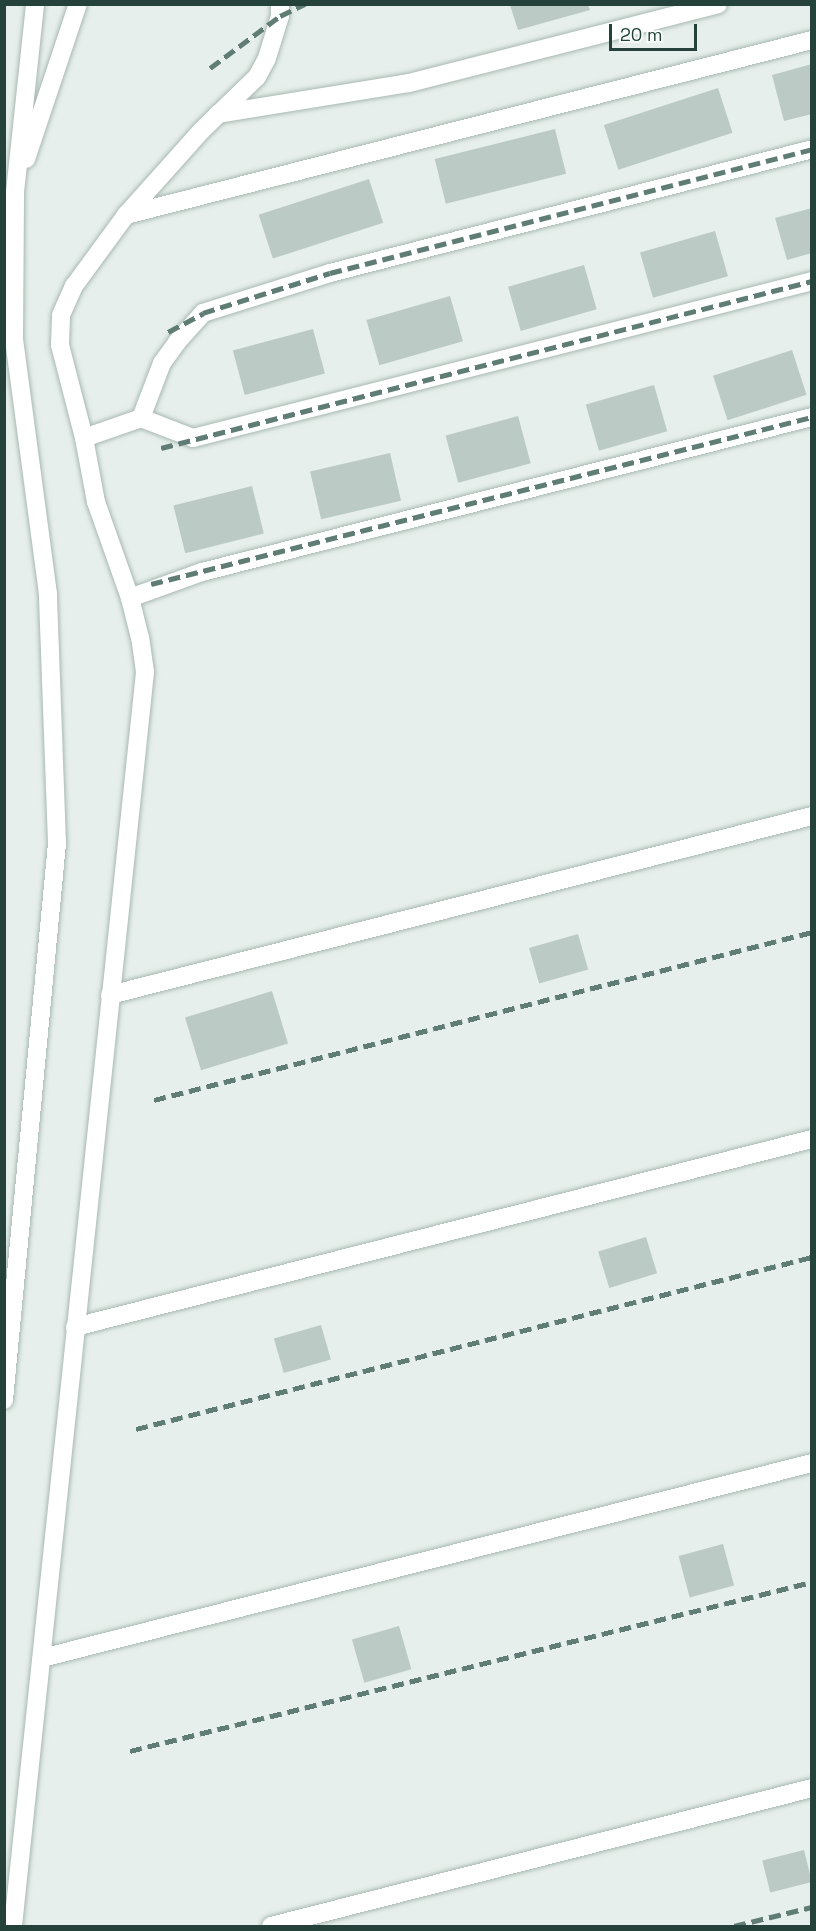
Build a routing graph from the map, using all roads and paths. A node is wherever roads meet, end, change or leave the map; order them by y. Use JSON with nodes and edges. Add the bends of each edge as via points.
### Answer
{"nodes":[{"id":1,"x":35,"y":4,"type":"edge"},
{"id":2,"x":78,"y":4,"type":"edge"},
{"id":3,"x":280,"y":4,"type":"edge"},
{"id":4,"x":718,"y":4,"type":"edge"},
{"id":5,"x":812,"y":40,"type":"edge"},
{"id":6,"x":218,"y":114,"type":"junction"},
{"id":7,"x":812,"y":149,"type":"edge"},
{"id":8,"x":16,"y":187,"type":"junction"},
{"id":9,"x":126,"y":215,"type":"junction"},
{"id":10,"x":4,"y":263,"type":"edge"},
{"id":11,"x":812,"y":282,"type":"edge"},
{"id":12,"x":812,"y":417,"type":"edge"},
{"id":13,"x":141,"y":418,"type":"junction"},
{"id":14,"x":84,"y":438,"type":"junction"},
{"id":15,"x":130,"y":598,"type":"junction"},
{"id":16,"x":812,"y":816,"type":"edge"},
{"id":17,"x":110,"y":995,"type":"junction"},
{"id":18,"x":812,"y":1139,"type":"edge"},
{"id":19,"x":75,"y":1326,"type":"junction"},
{"id":20,"x":4,"y":1400,"type":"edge"},
{"id":21,"x":812,"y":1464,"type":"edge"},
{"id":22,"x":42,"y":1658,"type":"junction"},
{"id":23,"x":812,"y":1788,"type":"edge"},
{"id":24,"x":11,"y":1925,"type":"edge"},
{"id":25,"x":271,"y":1926,"type":"edge"}],
"edges":[{"from":1,"to":8,"type":"lane"},
{"from":2,"to":8,"type":"lane"},
{"from":3,"to":6,"type":"lane","via":[[280,16],[257,77]]},
{"from":4,"to":6,"type":"lane","via":[[409,83]]},
{"from":5,"to":9,"type":"lane"},
{"from":6,"to":9,"type":"lane"},
{"from":7,"to":13,"type":"lane","via":[[330,273],[203,313],[162,363]]},
{"from":8,"to":10,"type":"lane"},
{"from":8,"to":20,"type":"lane","via":[[14,340],[48,594],[57,843]]},
{"from":9,"to":14,"type":"lane","via":[[74,286],[61,315],[60,345]]},
{"from":11,"to":13,"type":"lane","via":[[193,438]]},
{"from":12,"to":15,"type":"lane","via":[[202,572]]},
{"from":13,"to":14,"type":"lane"},
{"from":14,"to":15,"type":"lane","via":[[96,502]]},
{"from":15,"to":17,"type":"lane","via":[[145,672]]},
{"from":16,"to":17,"type":"lane"},
{"from":17,"to":19,"type":"lane"},
{"from":18,"to":19,"type":"lane"},
{"from":19,"to":22,"type":"lane"},
{"from":21,"to":22,"type":"lane"},
{"from":22,"to":24,"type":"lane"},
{"from":23,"to":25,"type":"lane"}]}
